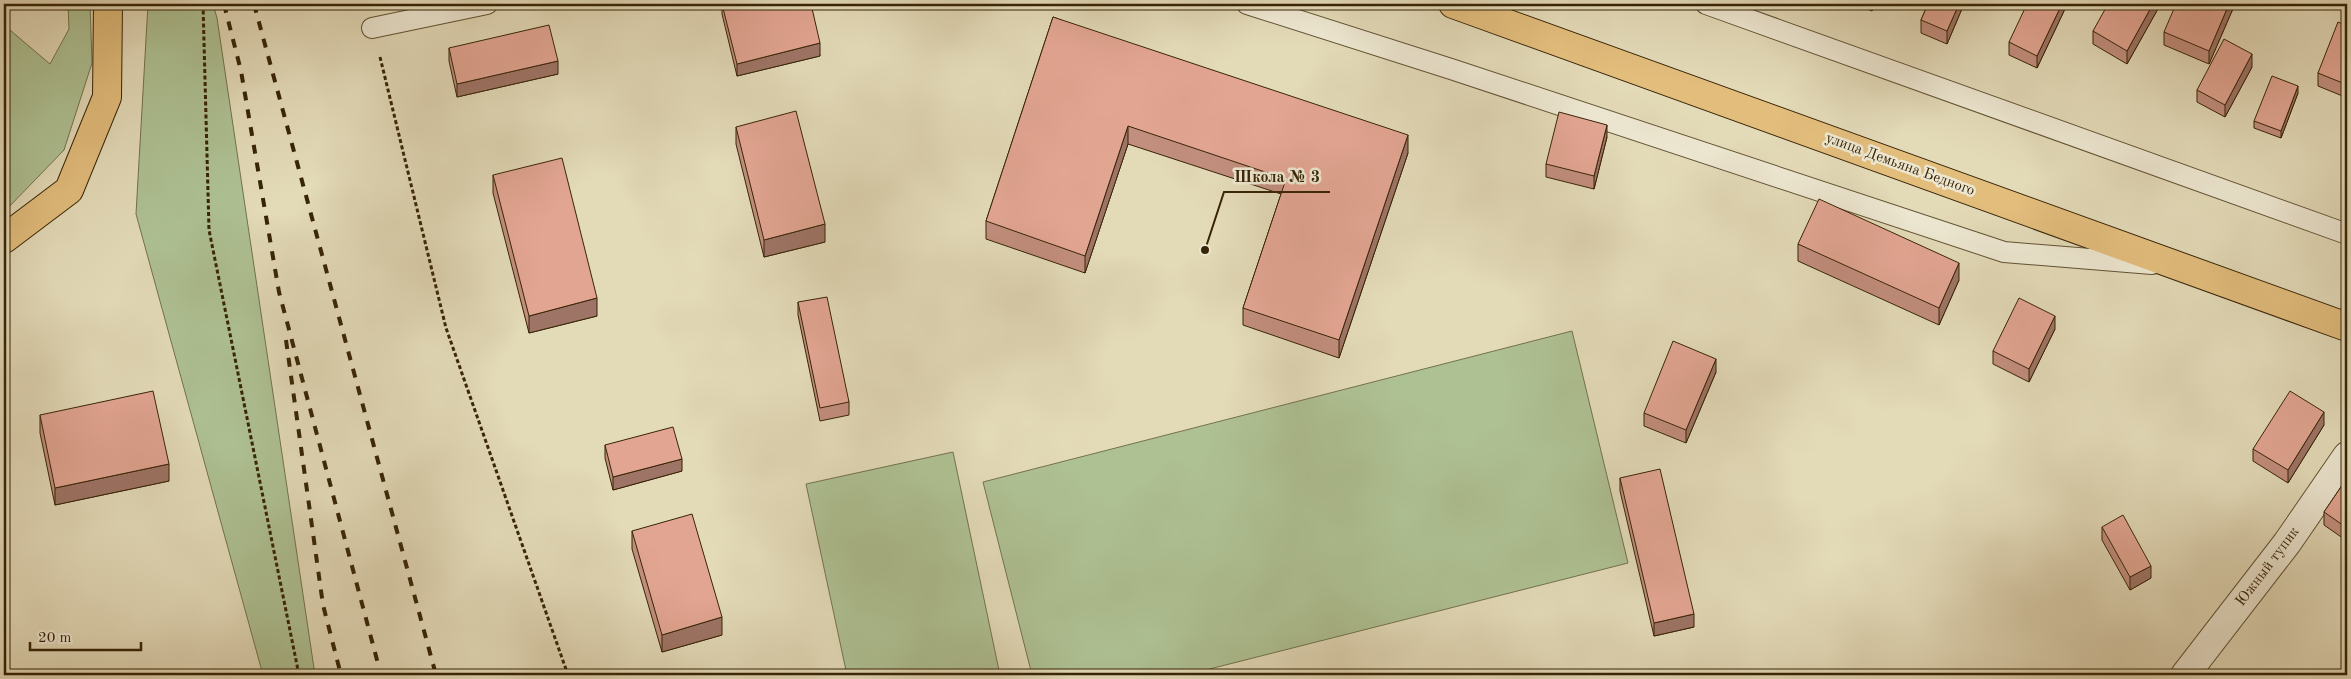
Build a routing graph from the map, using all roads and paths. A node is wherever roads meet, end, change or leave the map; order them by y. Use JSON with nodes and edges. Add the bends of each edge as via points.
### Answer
{"nodes":[{"id":1,"x":108,"y":4,"type":"edge"},
{"id":2,"x":203,"y":4,"type":"edge"},
{"id":3,"x":487,"y":4,"type":"edge"},
{"id":4,"x":1247,"y":4,"type":"edge"},
{"id":5,"x":1453,"y":4,"type":"edge"},
{"id":6,"x":1706,"y":4,"type":"edge"},
{"id":7,"x":372,"y":28,"type":"joint"},
{"id":8,"x":2347,"y":234,"type":"edge"},
{"id":9,"x":4,"y":239,"type":"edge"},
{"id":10,"x":2180,"y":266,"type":"junction"},
{"id":11,"x":2347,"y":327,"type":"edge"},
{"id":12,"x":2347,"y":456,"type":"edge"},
{"id":13,"x":299,"y":675,"type":"edge"},
{"id":14,"x":568,"y":675,"type":"edge"},
{"id":15,"x":2185,"y":675,"type":"edge"}],
"edges":[{"from":1,"to":9,"type":"main road","via":[[107,97],[70,190]]},
{"from":2,"to":13,"type":"path","via":[[209,230]]},
{"from":3,"to":7,"type":"lane"},
{"from":4,"to":10,"type":"lane","via":[[2004,252]]},
{"from":5,"to":10,"type":"main road","name":"улица Демьяна Бедного"},
{"from":6,"to":8,"type":"lane"},
{"from":7,"to":14,"type":"path","via":[[446,328]]},
{"from":10,"to":11,"type":"main road","name":"улица Демьяна Бедного"},
{"from":12,"to":15,"type":"street","name":"Южный тупик","via":[[2287,543]]}]}
